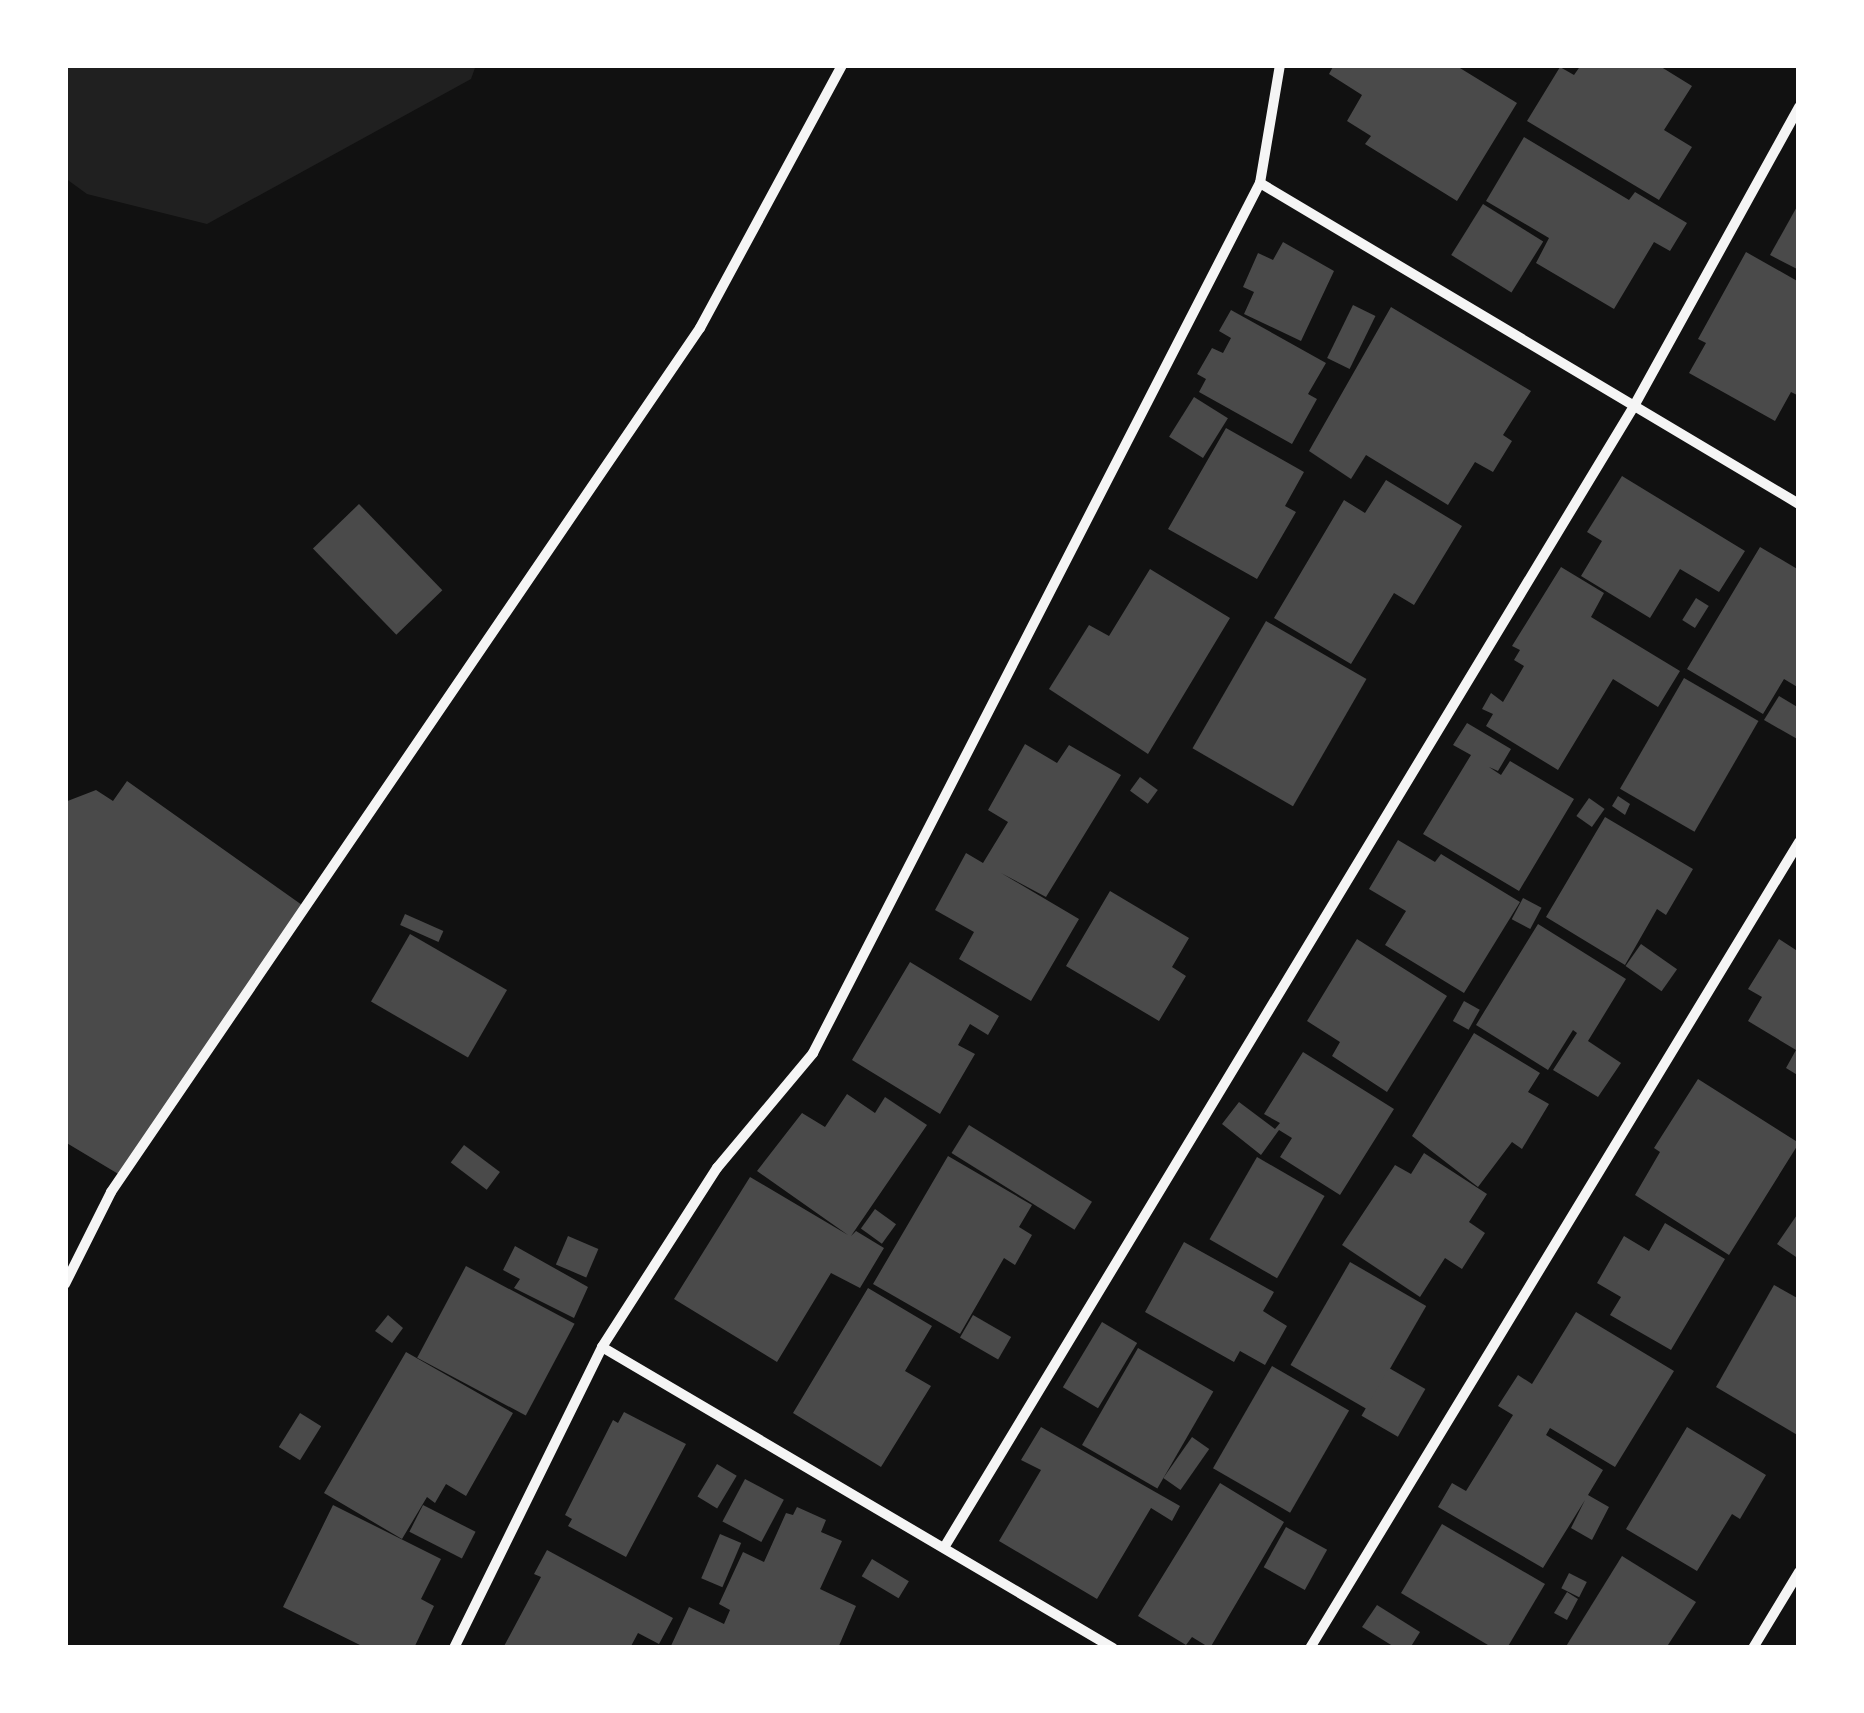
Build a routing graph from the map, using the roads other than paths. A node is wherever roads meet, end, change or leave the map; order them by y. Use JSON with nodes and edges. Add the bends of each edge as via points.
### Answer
{"nodes":[{"id":1,"x":842,"y":65,"type":"edge"},
{"id":2,"x":1280,"y":65,"type":"edge"},
{"id":3,"x":1799,"y":107,"type":"edge"},
{"id":4,"x":1260,"y":184,"type":"junction"},
{"id":5,"x":1634,"y":406,"type":"junction"},
{"id":6,"x":1799,"y":504,"type":"edge"},
{"id":7,"x":1799,"y":842,"type":"edge"},
{"id":8,"x":65,"y":1284,"type":"edge"},
{"id":9,"x":602,"y":1347,"type":"junction"},
{"id":10,"x":945,"y":1546,"type":"junction"},
{"id":11,"x":1799,"y":1572,"type":"edge"},
{"id":12,"x":454,"y":1648,"type":"edge"},
{"id":13,"x":1114,"y":1648,"type":"edge"},
{"id":14,"x":1310,"y":1648,"type":"edge"},
{"id":15,"x":1753,"y":1648,"type":"edge"}],
"edges":[{"from":1,"to":8,"type":"street","via":[[700,328],[112,1192]]},
{"from":2,"to":4,"type":"street"},
{"from":3,"to":5,"type":"street"},
{"from":4,"to":5,"type":"street"},
{"from":4,"to":9,"type":"street","via":[[813,1053],[717,1168]]},
{"from":5,"to":6,"type":"street"},
{"from":5,"to":10,"type":"street"},
{"from":7,"to":14,"type":"street"},
{"from":9,"to":10,"type":"street"},
{"from":9,"to":12,"type":"street"},
{"from":10,"to":13,"type":"street"},
{"from":11,"to":15,"type":"street"}]}
